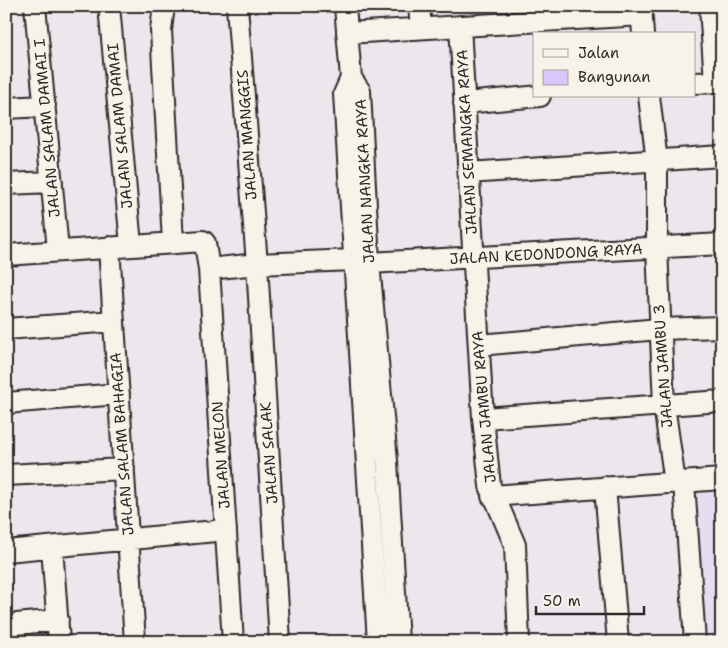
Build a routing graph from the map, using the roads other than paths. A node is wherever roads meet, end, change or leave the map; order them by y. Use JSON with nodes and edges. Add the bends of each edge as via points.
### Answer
{"nodes":[{"id":1,"x":35,"y":6,"type":"edge"},
{"id":2,"x":109,"y":6,"type":"edge"},
{"id":3,"x":164,"y":6,"type":"edge"},
{"id":4,"x":237,"y":6,"type":"edge"},
{"id":5,"x":345,"y":6,"type":"edge"},
{"id":6,"x":419,"y":6,"type":"edge"},
{"id":7,"x":714,"y":10,"type":"edge"},
{"id":8,"x":642,"y":18,"type":"edge"},
{"id":9,"x":460,"y":26,"type":"junction"},
{"id":10,"x":421,"y":28,"type":"junction"},
{"id":11,"x":347,"y":33,"type":"junction"},
{"id":12,"x":718,"y":82,"type":"edge"},
{"id":13,"x":696,"y":84,"type":"edge"},
{"id":14,"x":533,"y":97,"type":"edge"},
{"id":15,"x":649,"y":98,"type":"edge"},
{"id":16,"x":464,"y":103,"type":"junction"},
{"id":17,"x":45,"y":106,"type":"junction"},
{"id":18,"x":6,"y":108,"type":"edge"},
{"id":19,"x":722,"y":156,"type":"edge"},
{"id":20,"x":657,"y":162,"type":"junction"},
{"id":21,"x":468,"y":173,"type":"junction"},
{"id":22,"x":52,"y":182,"type":"junction"},
{"id":23,"x":6,"y":184,"type":"edge"},
{"id":24,"x":173,"y":242,"type":"junction"},
{"id":25,"x":722,"y":244,"type":"edge"},
{"id":26,"x":130,"y":245,"type":"junction"},
{"id":27,"x":109,"y":247,"type":"junction"},
{"id":28,"x":657,"y":248,"type":"junction"},
{"id":29,"x":58,"y":250,"type":"junction"},
{"id":30,"x":6,"y":254,"type":"edge"},
{"id":31,"x":473,"y":258,"type":"junction"},
{"id":32,"x":361,"y":262,"type":"junction"},
{"id":33,"x":257,"y":264,"type":"junction"},
{"id":34,"x":209,"y":269,"type":"junction"},
{"id":35,"x":114,"y":321,"type":"junction"},
{"id":36,"x":722,"y":327,"type":"edge"},
{"id":37,"x":6,"y":329,"type":"edge"},
{"id":38,"x":659,"y":329,"type":"junction"},
{"id":39,"x":479,"y":345,"type":"junction"},
{"id":40,"x":119,"y":394,"type":"junction"},
{"id":41,"x":722,"y":402,"type":"edge"},
{"id":42,"x":6,"y":403,"type":"edge"},
{"id":43,"x":664,"y":405,"type":"junction"},
{"id":44,"x":483,"y":418,"type":"junction"},
{"id":45,"x":387,"y":461,"type":"junction"},
{"id":46,"x":367,"y":462,"type":"junction"},
{"id":47,"x":124,"y":469,"type":"junction"},
{"id":48,"x":6,"y":476,"type":"edge"},
{"id":49,"x":722,"y":479,"type":"edge"},
{"id":50,"x":680,"y":482,"type":"junction"},
{"id":51,"x":605,"y":487,"type":"junction"},
{"id":52,"x":492,"y":496,"type":"junction"},
{"id":53,"x":381,"y":522,"type":"junction"},
{"id":54,"x":226,"y":530,"type":"junction"},
{"id":55,"x":128,"y":541,"type":"junction"},
{"id":56,"x":52,"y":547,"type":"junction"},
{"id":57,"x":6,"y":551,"type":"edge"},
{"id":58,"x":58,"y":620,"type":"junction"},
{"id":59,"x":6,"y":625,"type":"edge"},
{"id":60,"x":59,"y":642,"type":"edge"},
{"id":61,"x":135,"y":642,"type":"edge"},
{"id":62,"x":233,"y":642,"type":"edge"},
{"id":63,"x":280,"y":642,"type":"edge"},
{"id":64,"x":378,"y":642,"type":"edge"},
{"id":65,"x":398,"y":642,"type":"edge"},
{"id":66,"x":519,"y":642,"type":"edge"},
{"id":67,"x":618,"y":642,"type":"edge"},
{"id":68,"x":695,"y":642,"type":"edge"}],
"edges":[{"from":1,"to":17,"type":"street","name":"JALAN SALAM DAMAI I"},
{"from":2,"to":26,"type":"street","name":"JALAN SALAM DAMAI"},
{"from":3,"to":24,"type":"street","via":[[160,30]]},
{"from":4,"to":33,"type":"street","name":"JALAN MANGGIS"},
{"from":5,"to":11,"type":"street"},
{"from":6,"to":10,"type":"street"},
{"from":7,"to":12,"type":"street"},
{"from":8,"to":9,"type":"street"},
{"from":9,"to":10,"type":"street"},
{"from":9,"to":16,"type":"street","name":"JALAN SEMANGKA RAYA"},
{"from":10,"to":11,"type":"street"},
{"from":11,"to":32,"type":"street","name":"JALAN NANGKA RAYA","via":[[351,78],[344,94],[357,172]]},
{"from":12,"to":13,"type":"street"},
{"from":14,"to":16,"type":"street"},
{"from":15,"to":20,"type":"street","name":"JALAN JAMBU 3"},
{"from":16,"to":21,"type":"street","name":"JALAN SEMANGKA RAYA"},
{"from":17,"to":18,"type":"street"},
{"from":17,"to":22,"type":"street","name":"JALAN SALAM DAMAI I"},
{"from":19,"to":20,"type":"street"},
{"from":20,"to":21,"type":"street"},
{"from":20,"to":28,"type":"street","name":"JALAN JAMBU 3"},
{"from":21,"to":31,"type":"street","name":"JALAN SEMANGKA RAYA"},
{"from":22,"to":23,"type":"street"},
{"from":22,"to":29,"type":"street","name":"JALAN SALAM DAMAI I"},
{"from":24,"to":26,"type":"street"},
{"from":24,"to":34,"type":"street","name":"JALAN MELON","via":[[204,242]]},
{"from":25,"to":28,"type":"street","name":"JALAN KEDONDONG RAYA"},
{"from":26,"to":27,"type":"street"},
{"from":27,"to":29,"type":"street"},
{"from":27,"to":35,"type":"street","name":"JALAN SALAM BAHAGIA"},
{"from":28,"to":31,"type":"street","name":"JALAN KEDONDONG RAYA"},
{"from":28,"to":38,"type":"street","name":"JALAN JAMBU 3"},
{"from":29,"to":30,"type":"street"},
{"from":31,"to":32,"type":"street","name":"JALAN KEDONDONG RAYA"},
{"from":31,"to":39,"type":"street","name":"JALAN JAMBU RAYA"},
{"from":32,"to":33,"type":"street","name":"JALAN KEDONDONG RAYA"},
{"from":32,"to":45,"type":"street","name":"JALAN NANGKA RAYA"},
{"from":32,"to":46,"type":"street","name":"JALAN NANGKA RAYA"},
{"from":33,"to":34,"type":"street","name":"JALAN KEDONDONG RAYA"},
{"from":33,"to":63,"type":"street","name":"JALAN SALAK"},
{"from":34,"to":54,"type":"street","name":"JALAN MELON"},
{"from":35,"to":37,"type":"street"},
{"from":35,"to":40,"type":"street","name":"JALAN SALAM BAHAGIA"},
{"from":36,"to":38,"type":"street"},
{"from":38,"to":39,"type":"street"},
{"from":38,"to":43,"type":"street","name":"JALAN JAMBU 3"},
{"from":39,"to":44,"type":"street","name":"JALAN JAMBU RAYA"},
{"from":40,"to":42,"type":"street"},
{"from":40,"to":47,"type":"street","name":"JALAN SALAM BAHAGIA"},
{"from":41,"to":43,"type":"street"},
{"from":43,"to":44,"type":"street"},
{"from":43,"to":50,"type":"street","name":"JALAN JAMBU 3"},
{"from":44,"to":52,"type":"street","name":"JALAN JAMBU RAYA"},
{"from":45,"to":46,"type":"street"},
{"from":45,"to":53,"type":"street","name":"JALAN NANGKA RAYA"},
{"from":46,"to":53,"type":"street","name":"JALAN NANGKA RAYA"},
{"from":47,"to":48,"type":"street"},
{"from":47,"to":55,"type":"street","name":"JALAN SALAM BAHAGIA"},
{"from":49,"to":50,"type":"street"},
{"from":50,"to":51,"type":"street"},
{"from":50,"to":68,"type":"street","name":"JALAN JAMBU 3"},
{"from":51,"to":52,"type":"street"},
{"from":51,"to":67,"type":"street"},
{"from":52,"to":66,"type":"street","name":"JALAN JAMBU RAYA","via":[[515,546]]},
{"from":53,"to":64,"type":"street","name":"JALAN NANGKA RAYA"},
{"from":53,"to":65,"type":"street","name":"JALAN NANGKA RAYA"},
{"from":54,"to":55,"type":"street"},
{"from":54,"to":62,"type":"street","name":"JALAN MELON"},
{"from":55,"to":56,"type":"street"},
{"from":55,"to":61,"type":"street","name":"JALAN SALAM BAHAGIA"},
{"from":56,"to":57,"type":"street"},
{"from":56,"to":58,"type":"street"},
{"from":58,"to":59,"type":"street"},
{"from":58,"to":60,"type":"street"}]}
